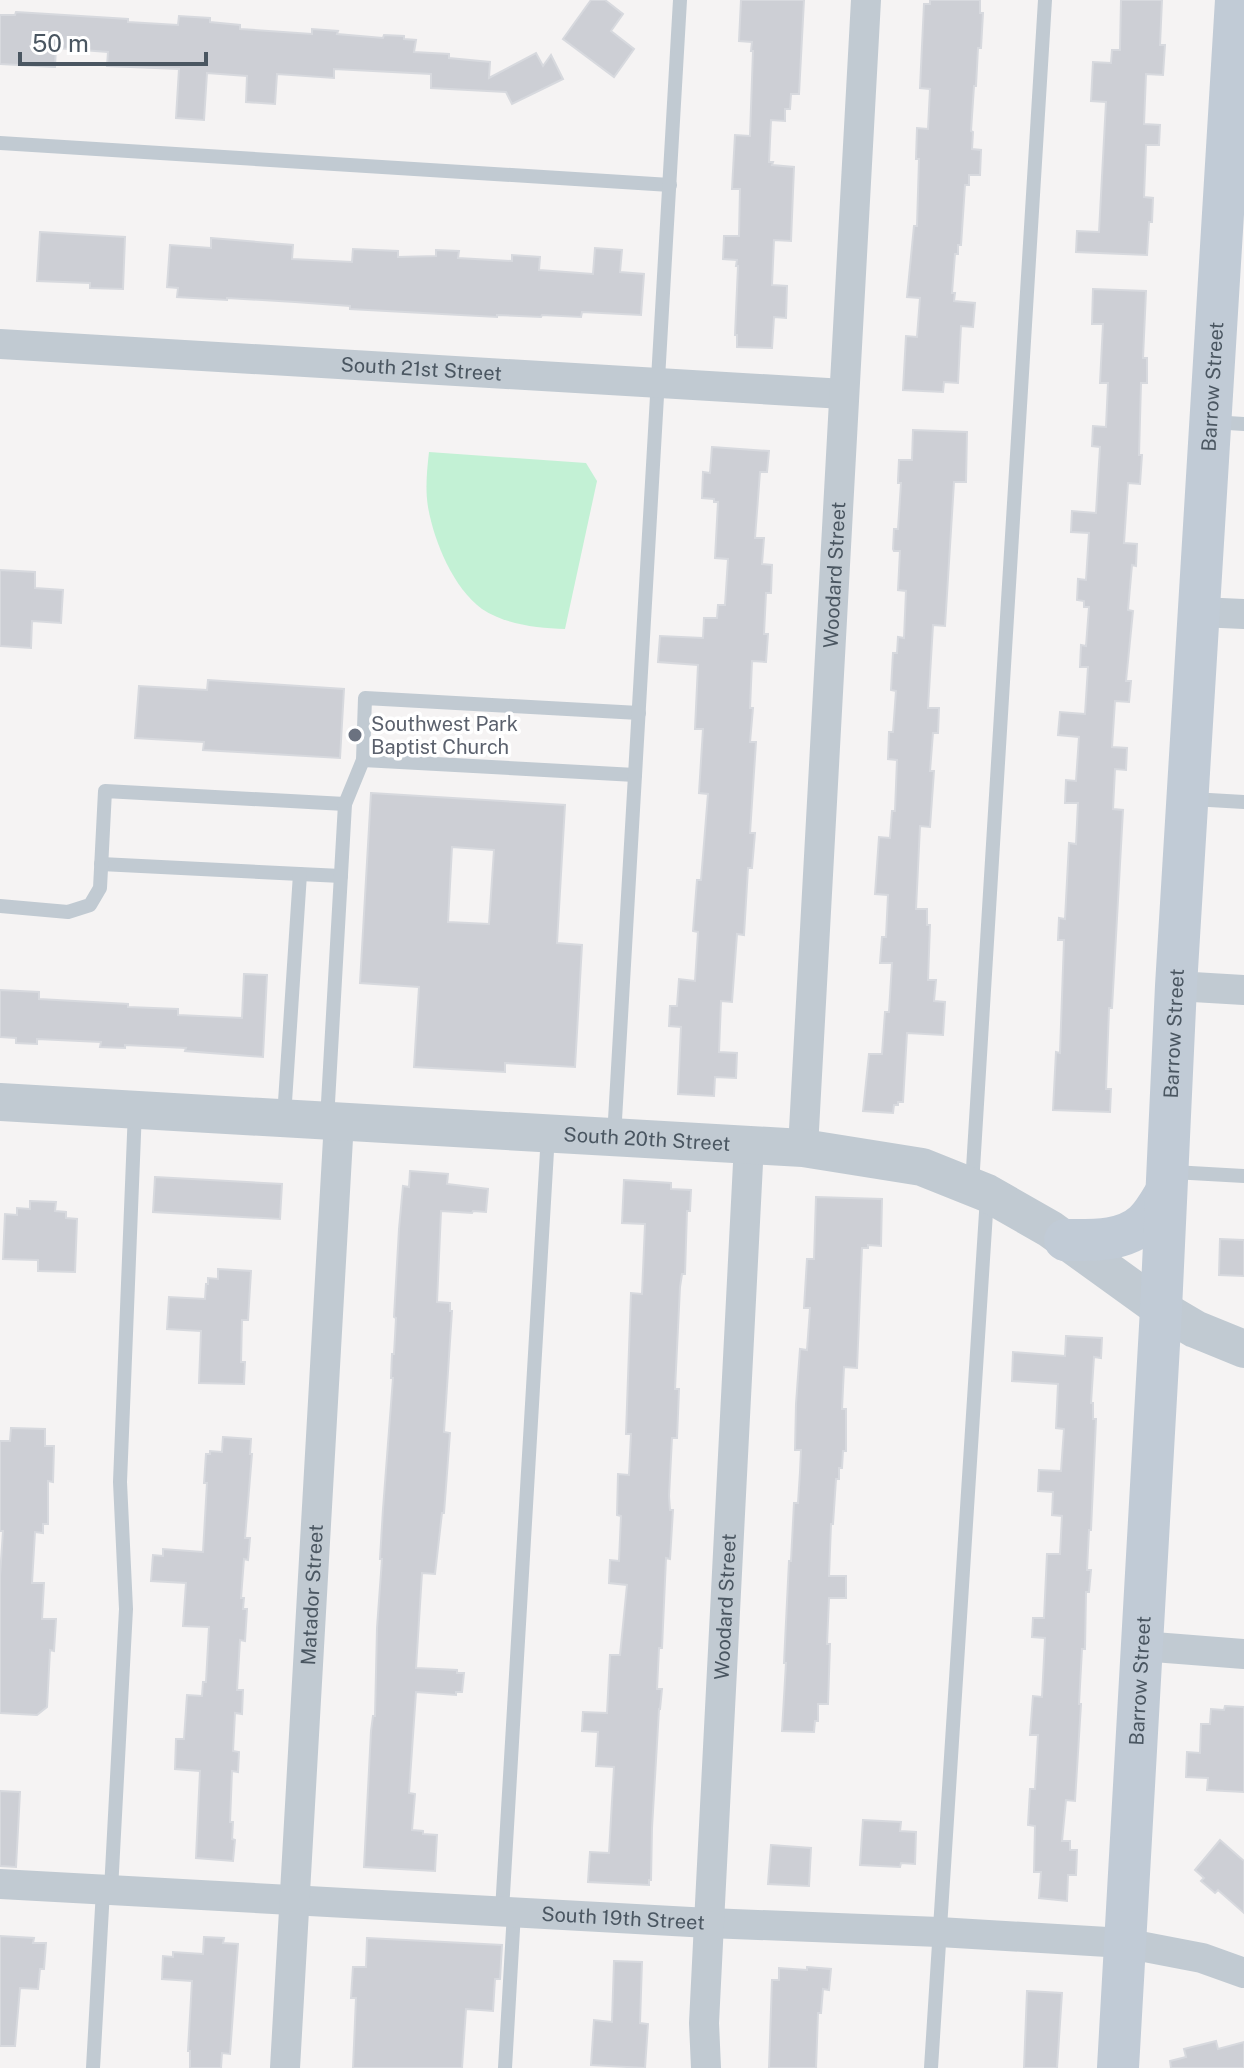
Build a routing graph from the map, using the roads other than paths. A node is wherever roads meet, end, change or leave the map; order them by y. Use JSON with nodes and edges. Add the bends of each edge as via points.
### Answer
{"nodes":[{"id":1,"x":680,"y":0,"type":"edge"},
{"id":2,"x":866,"y":0,"type":"edge"},
{"id":3,"x":1045,"y":0,"type":"edge"},
{"id":4,"x":1236,"y":0,"type":"edge"},
{"id":5,"x":1237,"y":80,"type":"edge"},
{"id":6,"x":0,"y":143,"type":"edge"},
{"id":7,"x":670,"y":185,"type":"junction"},
{"id":8,"x":1232,"y":249,"type":"edge"},
{"id":9,"x":0,"y":344,"type":"edge"},
{"id":10,"x":659,"y":383,"type":"junction"},
{"id":11,"x":844,"y":394,"type":"junction"},
{"id":12,"x":1227,"y":423,"type":"edge"},
{"id":13,"x":1199,"y":612,"type":"junction"},
{"id":14,"x":1244,"y":614,"type":"edge"},
{"id":15,"x":639,"y":713,"type":"junction"},
{"id":16,"x":363,"y":760,"type":"junction"},
{"id":17,"x":635,"y":775,"type":"junction"},
{"id":18,"x":1187,"y":799,"type":"junction"},
{"id":19,"x":1244,"y":802,"type":"edge"},
{"id":20,"x":345,"y":804,"type":"junction"},
{"id":21,"x":101,"y":864,"type":"junction"},
{"id":22,"x":300,"y":874,"type":"junction"},
{"id":23,"x":341,"y":876,"type":"junction"},
{"id":24,"x":0,"y":906,"type":"edge"},
{"id":25,"x":1176,"y":986,"type":"junction"},
{"id":26,"x":1244,"y":990,"type":"edge"},
{"id":27,"x":0,"y":1102,"type":"edge"},
{"id":28,"x":135,"y":1109,"type":"junction"},
{"id":29,"x":284,"y":1118,"type":"junction"},
{"id":30,"x":333,"y":1121,"type":"junction"},
{"id":31,"x":548,"y":1133,"type":"junction"},
{"id":32,"x":614,"y":1137,"type":"junction"},
{"id":33,"x":749,"y":1144,"type":"junction"},
{"id":34,"x":803,"y":1148,"type":"junction"},
{"id":35,"x":1244,"y":1176,"type":"edge"},
{"id":36,"x":1167,"y":1182,"type":"junction"},
{"id":37,"x":980,"y":1190,"type":"junction"},
{"id":38,"x":1065,"y":1240,"type":"junction"},
{"id":39,"x":1161,"y":1309,"type":"junction"},
{"id":40,"x":1244,"y":1349,"type":"edge"},
{"id":41,"x":1141,"y":1646,"type":"junction"},
{"id":42,"x":1244,"y":1654,"type":"edge"},
{"id":43,"x":0,"y":1884,"type":"edge"},
{"id":44,"x":107,"y":1890,"type":"junction"},
{"id":45,"x":295,"y":1900,"type":"junction"},
{"id":46,"x":508,"y":1912,"type":"junction"},
{"id":47,"x":709,"y":1923,"type":"junction"},
{"id":48,"x":939,"y":1932,"type":"junction"},
{"id":49,"x":1124,"y":1943,"type":"junction"},
{"id":50,"x":1244,"y":1973,"type":"edge"},
{"id":51,"x":93,"y":2068,"type":"edge"},
{"id":52,"x":285,"y":2068,"type":"edge"},
{"id":53,"x":505,"y":2068,"type":"edge"},
{"id":54,"x":706,"y":2068,"type":"edge"},
{"id":55,"x":931,"y":2068,"type":"edge"},
{"id":56,"x":1118,"y":2068,"type":"edge"}],
"edges":[{"from":1,"to":7,"type":"lane"},
{"from":2,"to":11,"type":"street","name":"Woodard Street"},
{"from":3,"to":37,"type":"lane"},
{"from":4,"to":5,"type":"main road","name":"Barrow Street"},
{"from":5,"to":8,"type":"main road","name":"Barrow Street"},
{"from":6,"to":7,"type":"lane"},
{"from":7,"to":10,"type":"lane"},
{"from":8,"to":12,"type":"main road","name":"Barrow Street"},
{"from":9,"to":10,"type":"street","name":"South 21st Street"},
{"from":10,"to":11,"type":"street","name":"South 21st Street"},
{"from":10,"to":15,"type":"lane"},
{"from":11,"to":34,"type":"street","name":"Woodard Street"},
{"from":12,"to":13,"type":"main road","name":"Barrow Street"},
{"from":13,"to":14,"type":"street"},
{"from":13,"to":18,"type":"main road","name":"Barrow Street"},
{"from":15,"to":16,"type":"lane","via":[[365,698]]},
{"from":15,"to":17,"type":"lane"},
{"from":16,"to":17,"type":"lane"},
{"from":16,"to":20,"type":"lane"},
{"from":17,"to":32,"type":"lane"},
{"from":18,"to":19,"type":"lane"},
{"from":18,"to":25,"type":"main road","name":"Barrow Street"},
{"from":20,"to":21,"type":"lane","via":[[105,791]]},
{"from":20,"to":23,"type":"lane"},
{"from":21,"to":22,"type":"lane"},
{"from":21,"to":24,"type":"lane","via":[[100,888],[90,905],[68,912]]},
{"from":22,"to":23,"type":"lane"},
{"from":22,"to":29,"type":"lane"},
{"from":23,"to":30,"type":"lane"},
{"from":25,"to":26,"type":"street"},
{"from":25,"to":36,"type":"main road","name":"Barrow Street"},
{"from":27,"to":28,"type":"street","name":"South 20th Street"},
{"from":28,"to":29,"type":"street","name":"South 20th Street"},
{"from":28,"to":44,"type":"lane","via":[[120,1482],[126,1609]]},
{"from":29,"to":30,"type":"street","name":"South 20th Street"},
{"from":30,"to":31,"type":"street","name":"South 20th Street"},
{"from":30,"to":45,"type":"street","name":"Matador Street"},
{"from":31,"to":32,"type":"street","name":"South 20th Street"},
{"from":31,"to":46,"type":"lane"},
{"from":32,"to":33,"type":"street","name":"South 20th Street"},
{"from":33,"to":34,"type":"street","name":"South 20th Street"},
{"from":33,"to":47,"type":"street","name":"Woodard Street"},
{"from":34,"to":37,"type":"street","name":"South 20th Street","via":[[922,1167]]},
{"from":35,"to":36,"type":"lane"},
{"from":36,"to":38,"type":"main road","via":[[1145,1223],[1131,1232]]},
{"from":36,"to":39,"type":"main road","name":"Barrow Street"},
{"from":37,"to":38,"type":"street","name":"South 20th Street"},
{"from":37,"to":48,"type":"lane"},
{"from":38,"to":39,"type":"street","name":"South 20th Street"},
{"from":39,"to":40,"type":"street","name":"South 20th Street"},
{"from":39,"to":41,"type":"main road","name":"Barrow Street"},
{"from":41,"to":42,"type":"street"},
{"from":41,"to":49,"type":"main road","name":"Barrow Street"},
{"from":43,"to":44,"type":"street","name":"South 19th Street"},
{"from":44,"to":45,"type":"street","name":"South 19th Street"},
{"from":44,"to":51,"type":"lane"},
{"from":45,"to":46,"type":"street","name":"South 19th Street"},
{"from":45,"to":52,"type":"street","name":"Matador Street"},
{"from":46,"to":47,"type":"street","name":"South 19th Street"},
{"from":46,"to":53,"type":"lane"},
{"from":47,"to":48,"type":"street","name":"South 19th Street"},
{"from":47,"to":54,"type":"street","name":"Woodard Street"},
{"from":48,"to":49,"type":"street","name":"South 19th Street"},
{"from":48,"to":55,"type":"lane"},
{"from":49,"to":50,"type":"street","name":"South 19th Street","via":[[1202,1958]]},
{"from":49,"to":56,"type":"main road","name":"Barrow Street"}]}
